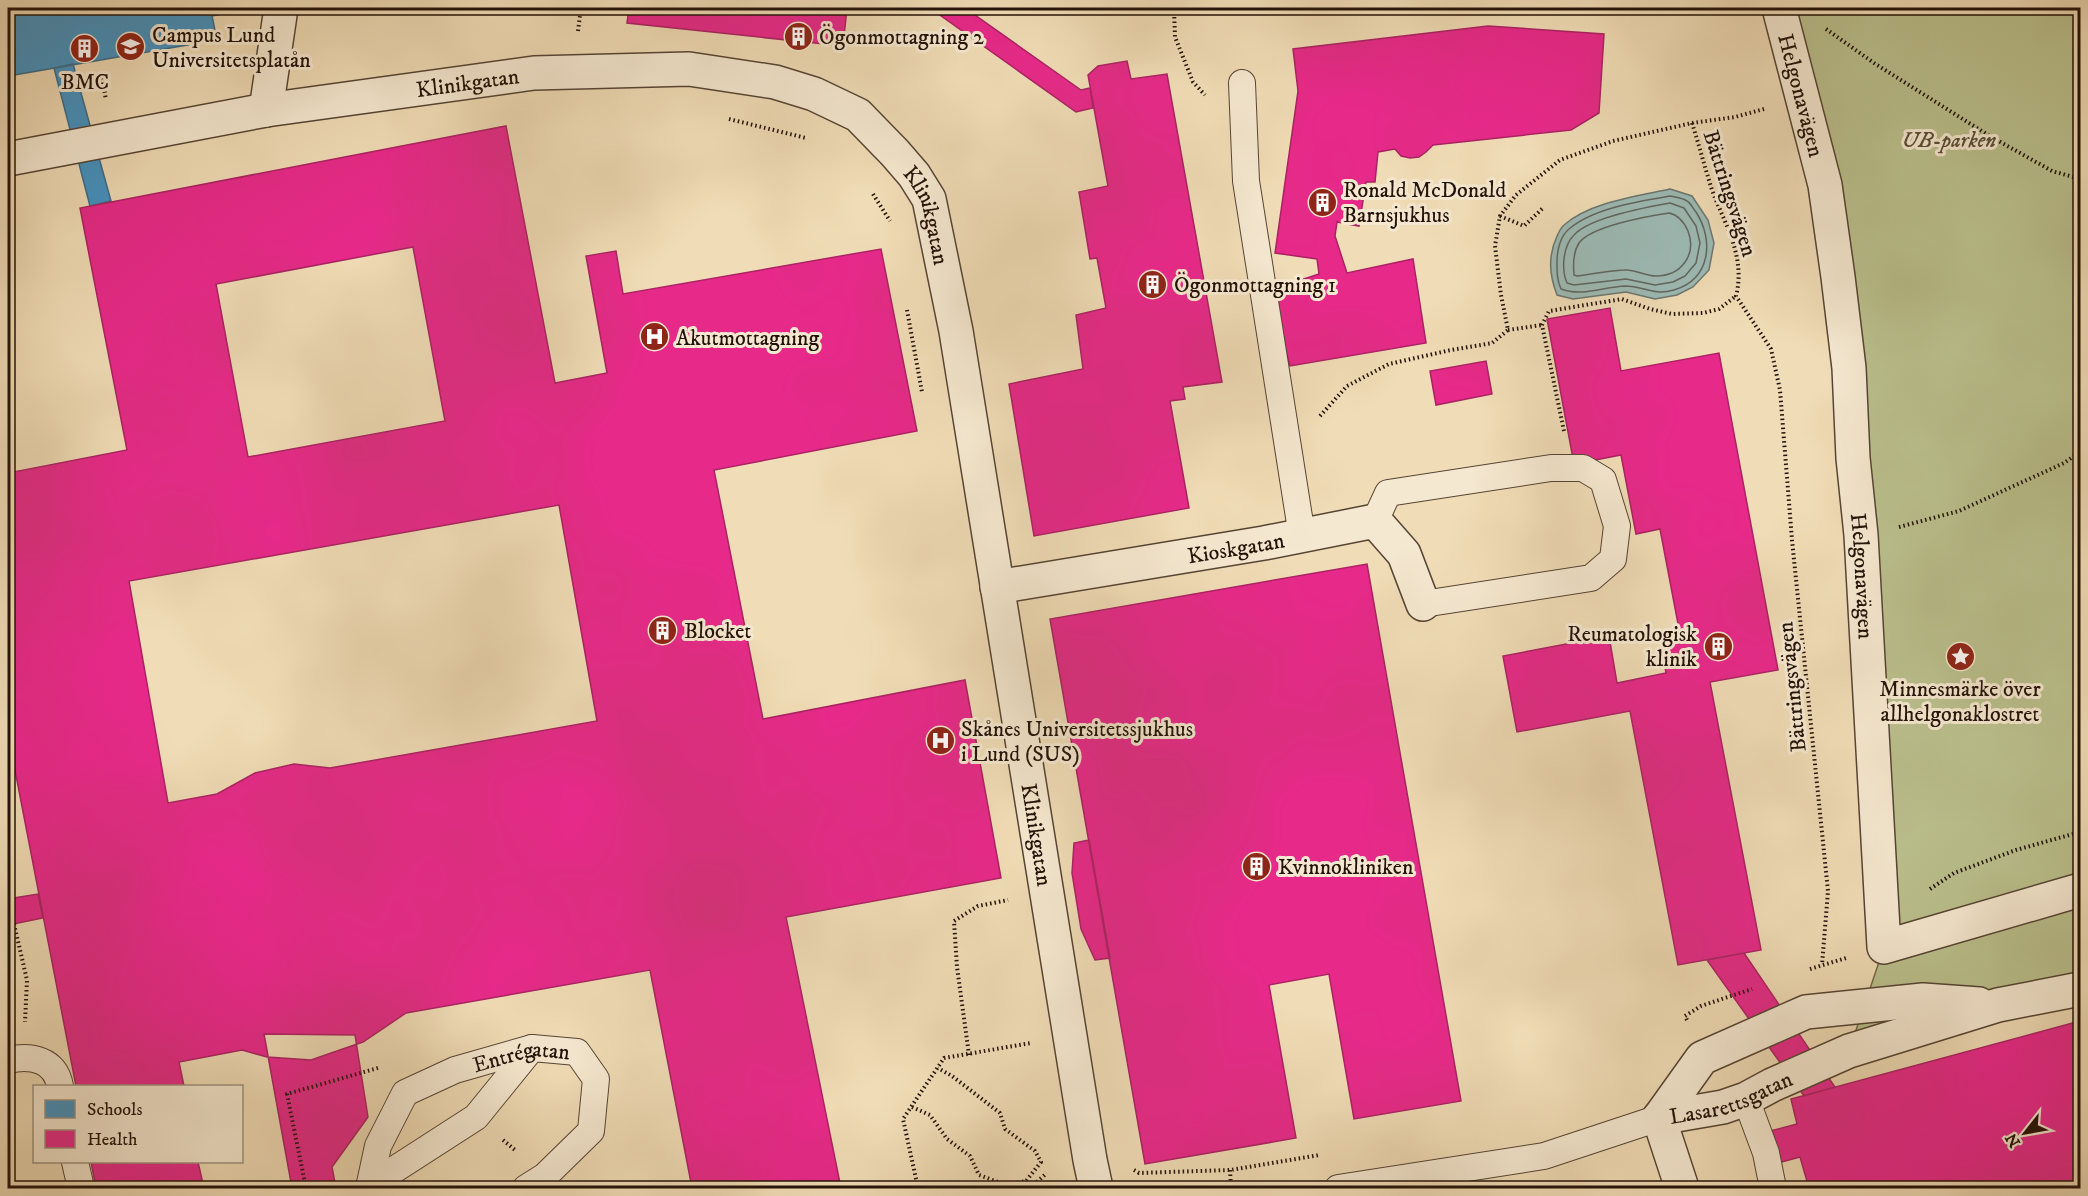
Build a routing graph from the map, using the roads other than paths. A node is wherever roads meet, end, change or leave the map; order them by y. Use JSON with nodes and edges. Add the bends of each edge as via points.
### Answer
{"nodes":[{"id":1,"x":281,"y":8,"type":"edge"},
{"id":2,"x":1779,"y":8,"type":"edge"},
{"id":3,"x":1242,"y":83,"type":"dead end"},
{"id":4,"x":266,"y":110,"type":"junction"},
{"id":5,"x":8,"y":159,"type":"edge"},
{"id":6,"x":1375,"y":521,"type":"junction"},
{"id":7,"x":1302,"y":536,"type":"junction"},
{"id":8,"x":997,"y":587,"type":"junction"},
{"id":9,"x":1423,"y":604,"type":"joint"},
{"id":10,"x":2080,"y":890,"type":"edge"},
{"id":11,"x":2080,"y":989,"type":"edge"},
{"id":12,"x":1998,"y":1005,"type":"junction"},
{"id":13,"x":532,"y":1048,"type":"junction"},
{"id":14,"x":16,"y":1058,"type":"edge"},
{"id":15,"x":60,"y":1085,"type":"edge"},
{"id":16,"x":1746,"y":1099,"type":"junction"},
{"id":17,"x":1659,"y":1118,"type":"junction"},
{"id":18,"x":75,"y":1163,"type":"edge"},
{"id":19,"x":369,"y":1187,"type":"edge"},
{"id":20,"x":81,"y":1188,"type":"edge"},
{"id":21,"x":526,"y":1188,"type":"edge"},
{"id":22,"x":1096,"y":1188,"type":"edge"},
{"id":23,"x":1338,"y":1188,"type":"edge"},
{"id":24,"x":1682,"y":1188,"type":"edge"},
{"id":25,"x":1773,"y":1188,"type":"edge"}],
"edges":[{"from":1,"to":4,"type":"street"},
{"from":2,"to":10,"type":"street","name":"Helgonavägen","via":[[1825,186],[1849,368],[1884,947]]},
{"from":3,"to":7,"type":"lane","via":[[1246,181]]},
{"from":4,"to":5,"type":"street","name":"Klinikgatan"},
{"from":4,"to":8,"type":"street","name":"Klinikgatan","via":[[534,73],[689,69],[775,82],[814,94],[858,116],[914,175],[928,199],[956,331]]},
{"from":6,"to":7,"type":"street","name":"Kioskgatan"},
{"from":6,"to":9,"type":"street","via":[[1404,554]]},
{"from":6,"to":9,"type":"lane","via":[[1388,493],[1551,468],[1583,468],[1603,480],[1617,526],[1613,559],[1591,578]]},
{"from":7,"to":8,"type":"street","name":"Kioskgatan"},
{"from":8,"to":22,"type":"street","name":"Klinikgatan"},
{"from":11,"to":12,"type":"street","name":"Lasarettsgatan"},
{"from":12,"to":16,"type":"street","name":"Lasarettsgatan","via":[[1849,1051]]},
{"from":12,"to":17,"type":"street","via":[[1923,1000],[1806,1012],[1702,1058]]},
{"from":13,"to":19,"type":"lane","via":[[476,1117]]},
{"from":13,"to":19,"type":"lane","name":"Entrégatan","via":[[455,1070],[405,1093],[378,1146]]},
{"from":13,"to":21,"type":"lane","name":"Entrégatan","via":[[577,1052],[596,1079],[591,1131],[545,1176]]},
{"from":14,"to":15,"type":"lane","via":[[48,1064]]},
{"from":16,"to":17,"type":"street","name":"Lasarettsgatan"},
{"from":16,"to":25,"type":"lane","via":[[1766,1153]]},
{"from":17,"to":23,"type":"lane","name":"Lasarettsgatan","via":[[1544,1156]]},
{"from":17,"to":24,"type":"street"},
{"from":18,"to":20,"type":"lane"}]}
